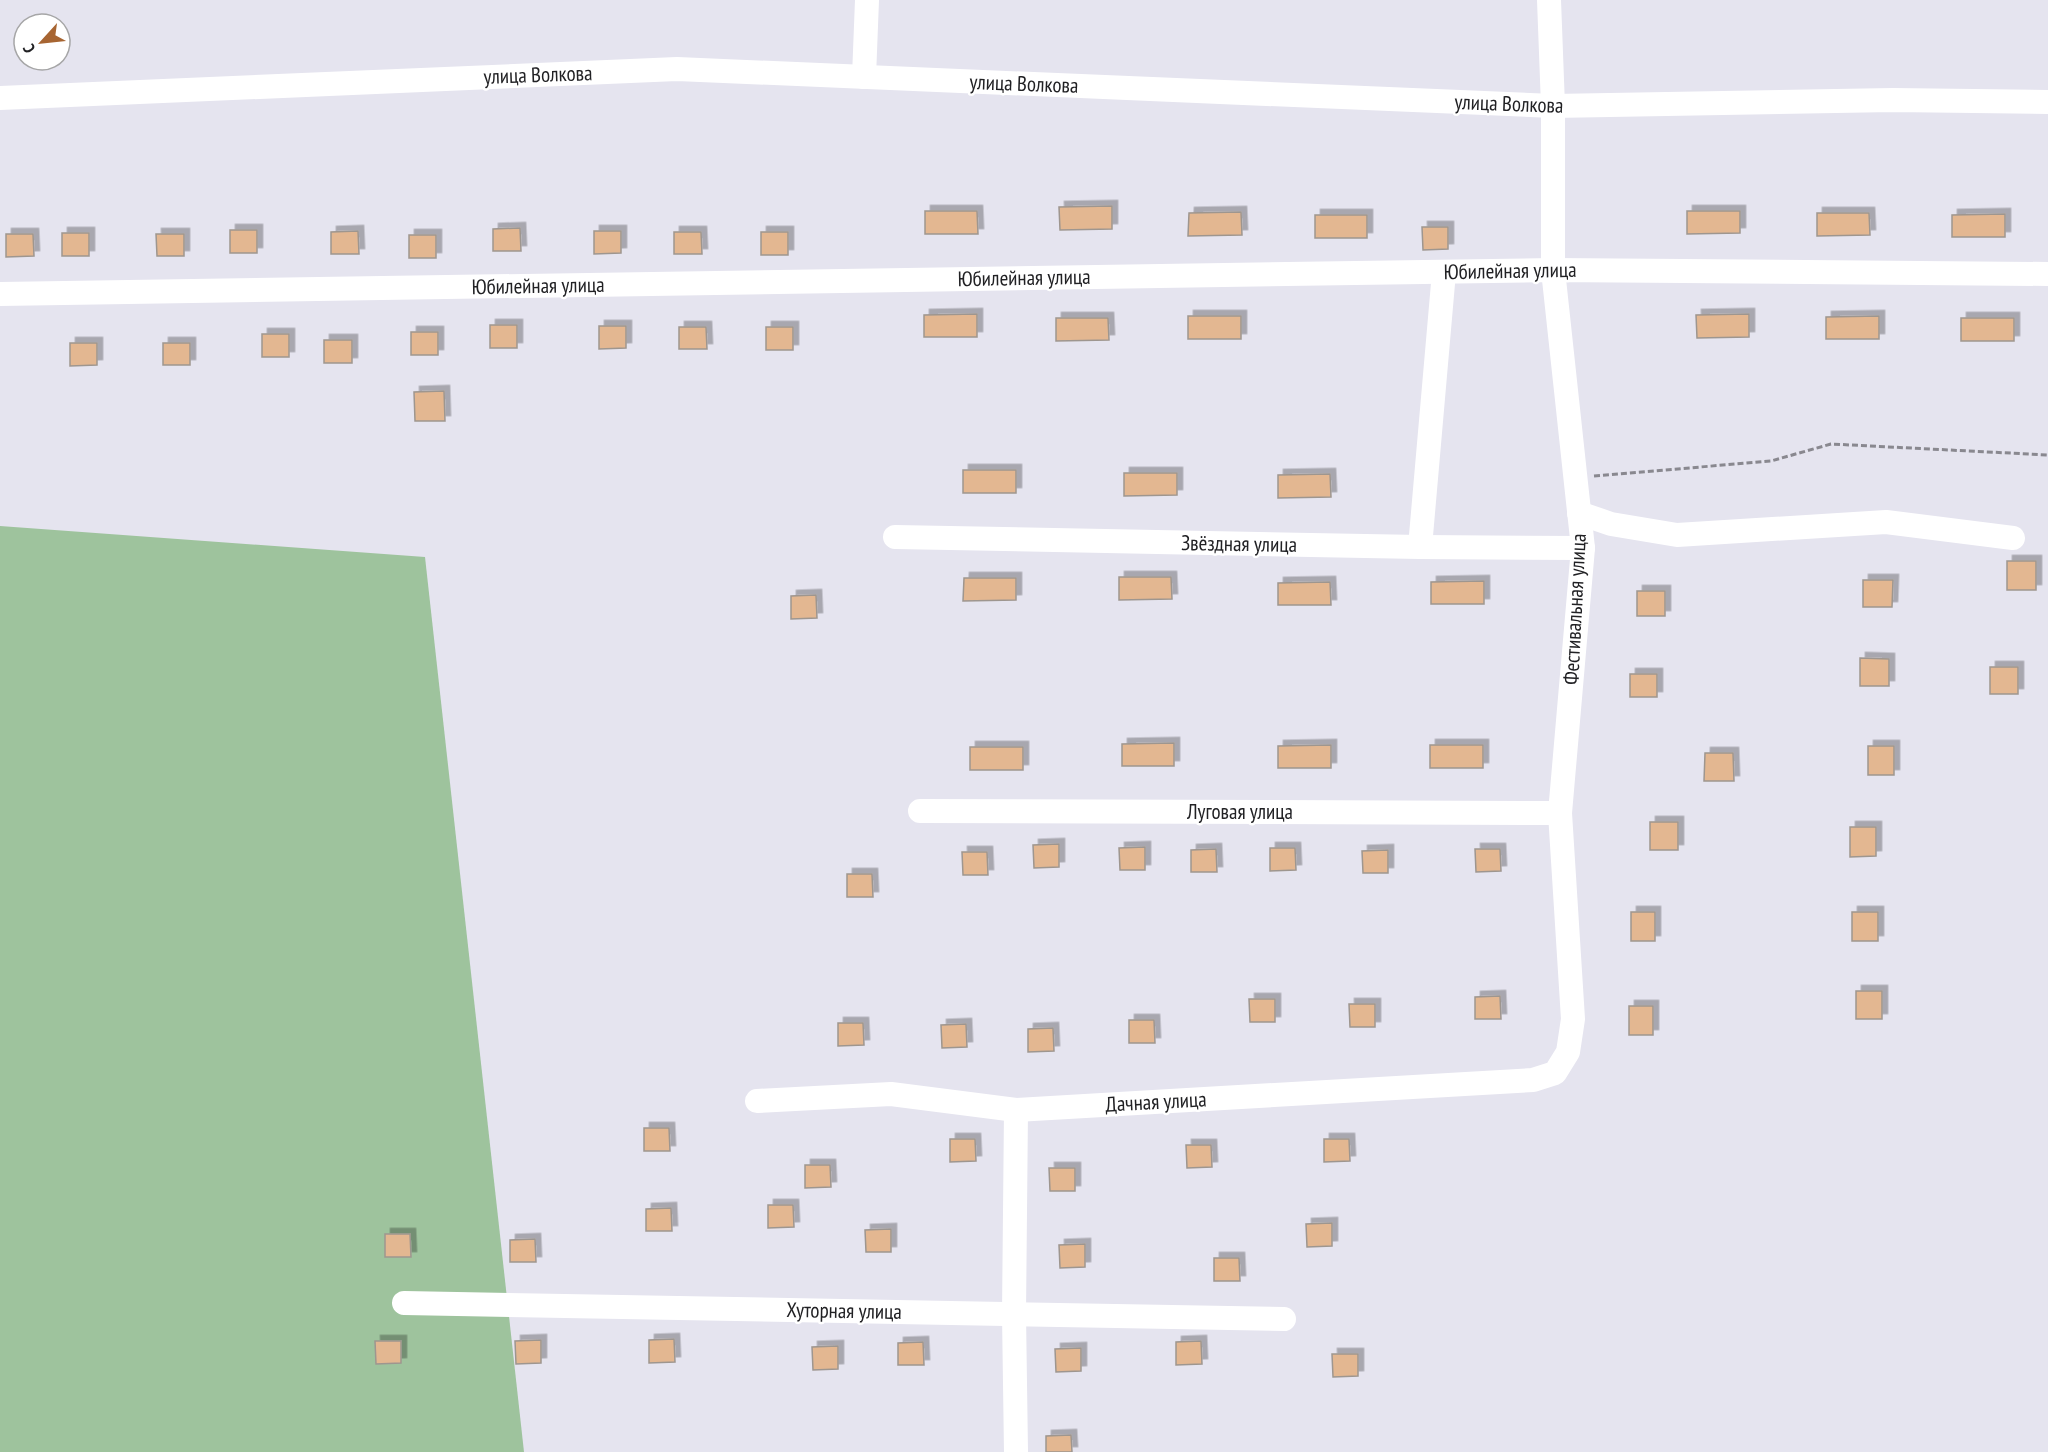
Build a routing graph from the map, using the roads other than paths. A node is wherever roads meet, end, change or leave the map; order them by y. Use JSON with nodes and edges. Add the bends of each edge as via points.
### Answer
{"nodes":[{"id":1,"x":867,"y":0,"type":"edge"},
{"id":2,"x":1549,"y":0,"type":"edge"},
{"id":3,"x":864,"y":77,"type":"junction"},
{"id":4,"x":0,"y":98,"type":"edge"},
{"id":5,"x":2048,"y":102,"type":"edge"},
{"id":6,"x":1553,"y":106,"type":"junction"},
{"id":7,"x":1553,"y":270,"type":"junction"},
{"id":8,"x":1444,"y":272,"type":"junction"},
{"id":9,"x":2048,"y":274,"type":"edge"},
{"id":10,"x":0,"y":294,"type":"edge"},
{"id":11,"x":1579,"y":513,"type":"junction"},
{"id":12,"x":895,"y":537,"type":"dead end"},
{"id":13,"x":2013,"y":538,"type":"dead end"},
{"id":14,"x":1420,"y":547,"type":"junction"},
{"id":15,"x":1583,"y":548,"type":"junction"},
{"id":16,"x":920,"y":811,"type":"dead end"},
{"id":17,"x":1560,"y":813,"type":"junction"},
{"id":18,"x":1555,"y":1073,"type":"joint"},
{"id":19,"x":757,"y":1101,"type":"dead end"},
{"id":20,"x":1016,"y":1110,"type":"junction"},
{"id":21,"x":404,"y":1303,"type":"dead end"},
{"id":22,"x":1014,"y":1314,"type":"junction"},
{"id":23,"x":1284,"y":1319,"type":"dead end"},
{"id":24,"x":1016,"y":1452,"type":"edge"}],
"edges":[{"from":1,"to":3,"type":"street"},
{"from":2,"to":6,"type":"street","name":"Фестивальная улица"},
{"from":3,"to":4,"type":"street","name":"улица Волкова","via":[[677,69]]},
{"from":3,"to":6,"type":"street","name":"улица Волкова"},
{"from":5,"to":6,"type":"street","name":"улица Волкова","via":[[1893,100]]},
{"from":6,"to":7,"type":"street","name":"Фестивальная улица"},
{"from":7,"to":8,"type":"street","name":"Юбилейная улица"},
{"from":7,"to":9,"type":"street","name":"Юбилейная улица"},
{"from":7,"to":11,"type":"street","name":"Фестивальная улица"},
{"from":8,"to":10,"type":"street","name":"Юбилейная улица"},
{"from":8,"to":14,"type":"street"},
{"from":11,"to":13,"type":"street","via":[[1611,524],[1677,535],[1886,522]]},
{"from":11,"to":15,"type":"street","name":"Фестивальная улица"},
{"from":12,"to":14,"type":"street","name":"Звёздная улица"},
{"from":14,"to":15,"type":"street","name":"Звёздная улица"},
{"from":15,"to":17,"type":"street","name":"Фестивальная улица"},
{"from":16,"to":17,"type":"street","name":"Луговая улица"},
{"from":17,"to":18,"type":"street","name":"Фестивальная улица","via":[[1573,1019],[1568,1052]]},
{"from":18,"to":20,"type":"street","name":"Дачная улица","via":[[1533,1080]]},
{"from":19,"to":20,"type":"street","name":"Дачная улица","via":[[891,1094]]},
{"from":20,"to":22,"type":"street"},
{"from":21,"to":22,"type":"street","name":"Хуторная улица"},
{"from":22,"to":23,"type":"street","name":"Хуторная улица"},
{"from":22,"to":24,"type":"street"}]}
